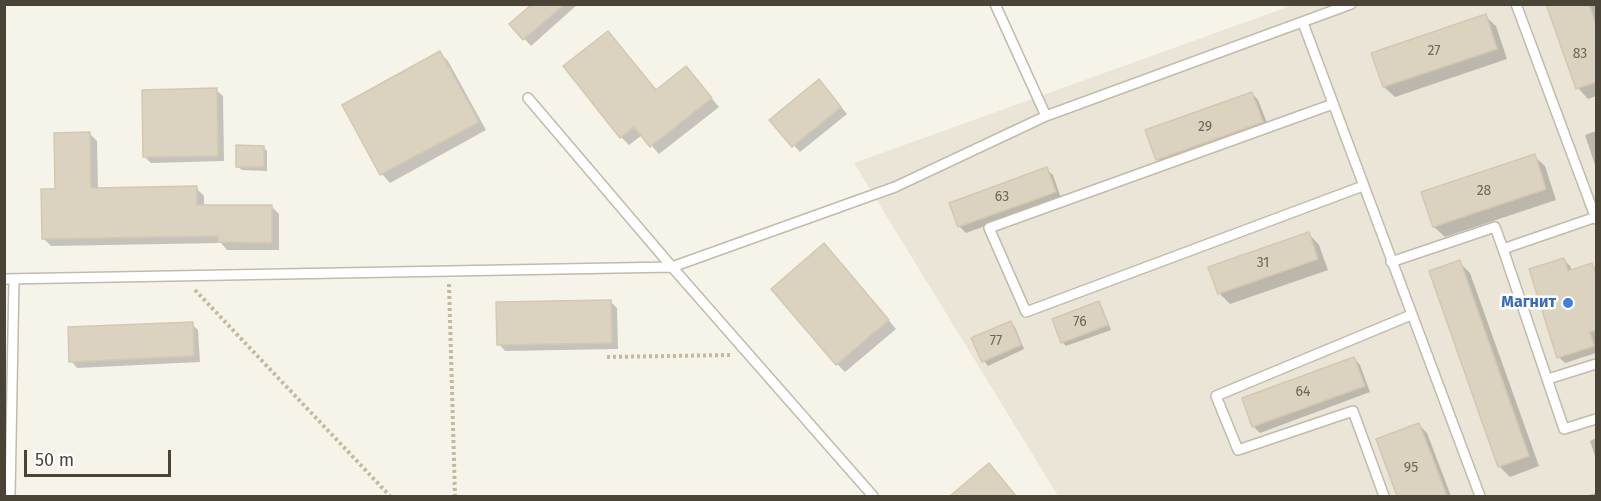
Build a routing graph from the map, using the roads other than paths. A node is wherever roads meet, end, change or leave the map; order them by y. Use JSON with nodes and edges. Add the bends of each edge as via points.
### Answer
{"nodes":[{"id":1,"x":995,"y":4,"type":"edge"},
{"id":2,"x":1351,"y":4,"type":"edge"},
{"id":3,"x":1516,"y":4,"type":"edge"},
{"id":4,"x":1304,"y":23,"type":"junction"},
{"id":5,"x":528,"y":98,"type":"dead end"},
{"id":6,"x":1333,"y":104,"type":"junction"},
{"id":7,"x":1046,"y":116,"type":"junction"},
{"id":8,"x":1363,"y":186,"type":"junction"},
{"id":9,"x":1596,"y":218,"type":"edge"},
{"id":10,"x":1503,"y":249,"type":"junction"},
{"id":11,"x":1391,"y":262,"type":"junction"},
{"id":12,"x":672,"y":267,"type":"junction"},
{"id":13,"x":9,"y":279,"type":"edge"},
{"id":14,"x":1411,"y":315,"type":"junction"},
{"id":15,"x":1596,"y":364,"type":"edge"},
{"id":16,"x":1548,"y":379,"type":"junction"},
{"id":17,"x":1596,"y":419,"type":"edge"},
{"id":18,"x":10,"y":496,"type":"edge"},
{"id":19,"x":873,"y":496,"type":"edge"},
{"id":20,"x":1384,"y":496,"type":"edge"},
{"id":21,"x":1480,"y":496,"type":"edge"}],
"edges":[{"from":1,"to":7,"type":"lane"},
{"from":2,"to":4,"type":"lane"},
{"from":3,"to":9,"type":"lane"},
{"from":4,"to":6,"type":"lane"},
{"from":4,"to":7,"type":"lane"},
{"from":5,"to":12,"type":"lane"},
{"from":6,"to":8,"type":"lane"},
{"from":6,"to":8,"type":"lane","via":[[989,228],[1026,312]]},
{"from":7,"to":12,"type":"lane","via":[[896,187]]},
{"from":8,"to":11,"type":"lane"},
{"from":9,"to":10,"type":"lane"},
{"from":10,"to":11,"type":"lane","via":[[1495,227]]},
{"from":10,"to":16,"type":"lane"},
{"from":11,"to":14,"type":"lane"},
{"from":12,"to":13,"type":"lane"},
{"from":12,"to":19,"type":"lane"},
{"from":13,"to":18,"type":"lane"},
{"from":14,"to":20,"type":"lane","via":[[1216,396],[1238,450],[1353,411]]},
{"from":14,"to":21,"type":"lane"},
{"from":15,"to":16,"type":"lane"},
{"from":16,"to":17,"type":"lane","via":[[1564,429]]}]}
